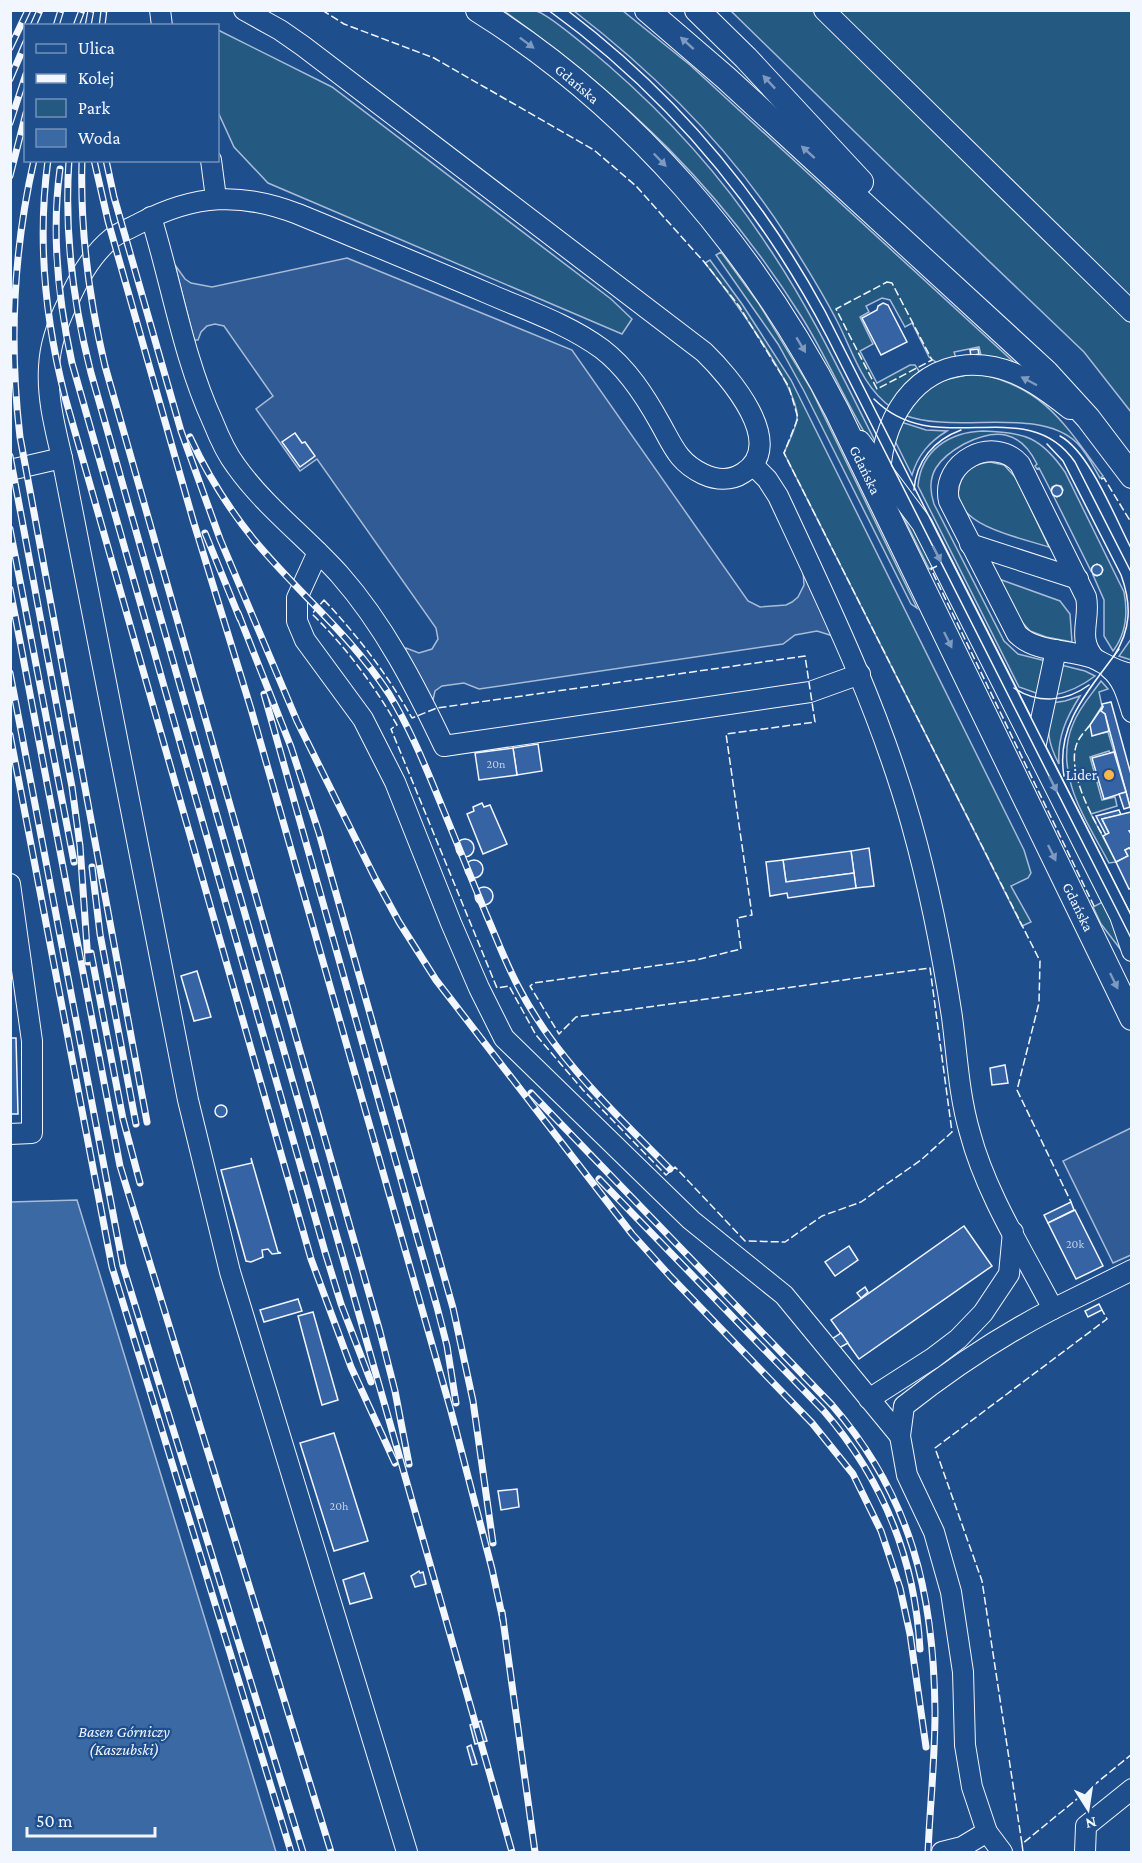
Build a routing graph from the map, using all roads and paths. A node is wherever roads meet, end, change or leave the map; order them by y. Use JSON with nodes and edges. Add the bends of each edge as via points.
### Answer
{"nodes":[{"id":1,"x":244,"y":10,"type":"edge"},
{"id":2,"x":478,"y":10,"type":"edge"},
{"id":3,"x":647,"y":10,"type":"edge"},
{"id":4,"x":697,"y":10,"type":"edge"},
{"id":5,"x":824,"y":10,"type":"edge"},
{"id":6,"x":211,"y":162,"type":"edge"},
{"id":7,"x":216,"y":198,"type":"junction"},
{"id":8,"x":151,"y":217,"type":"junction"},
{"id":9,"x":975,"y":305,"type":"junction"},
{"id":10,"x":1131,"y":312,"type":"edge"},
{"id":11,"x":823,"y":384,"type":"junction"},
{"id":12,"x":1108,"y":443,"type":"junction"},
{"id":13,"x":883,"y":448,"type":"junction"},
{"id":14,"x":62,"y":458,"type":"junction"},
{"id":15,"x":753,"y":465,"type":"junction"},
{"id":16,"x":880,"y":469,"type":"junction"},
{"id":17,"x":10,"y":470,"type":"edge"},
{"id":18,"x":1131,"y":476,"type":"edge"},
{"id":19,"x":922,"y":524,"type":"junction"},
{"id":20,"x":895,"y":531,"type":"junction"},
{"id":21,"x":970,"y":544,"type":"junction"},
{"id":22,"x":318,"y":552,"type":"junction"},
{"id":23,"x":1078,"y":579,"type":"junction"},
{"id":24,"x":1056,"y":650,"type":"junction"},
{"id":25,"x":1101,"y":663,"type":"junction"},
{"id":26,"x":860,"y":674,"type":"junction"},
{"id":27,"x":1131,"y":674,"type":"edge"},
{"id":28,"x":1131,"y":712,"type":"edge"},
{"id":29,"x":1035,"y":748,"type":"junction"},
{"id":30,"x":10,"y":884,"type":"edge"},
{"id":31,"x":1131,"y":951,"type":"edge"},
{"id":32,"x":16,"y":968,"type":"edge"},
{"id":33,"x":1131,"y":1018,"type":"edge"},
{"id":34,"x":10,"y":1134,"type":"edge"},
{"id":35,"x":1013,"y":1232,"type":"junction"},
{"id":36,"x":1131,"y":1270,"type":"edge"},
{"id":37,"x":1053,"y":1309,"type":"junction"},
{"id":38,"x":869,"y":1399,"type":"junction"},
{"id":39,"x":900,"y":1436,"type":"junction"},
{"id":40,"x":1131,"y":1788,"type":"edge"},
{"id":41,"x":987,"y":1832,"type":"junction"},
{"id":42,"x":407,"y":1852,"type":"edge"},
{"id":43,"x":942,"y":1852,"type":"edge"},
{"id":44,"x":1002,"y":1852,"type":"edge"},
{"id":45,"x":1085,"y":1852,"type":"edge"}],
"edges":[{"from":1,"to":15,"type":"lane","via":[[303,46],[704,352],[732,383],[753,419],[760,447]]},
{"from":2,"to":11,"type":"main road","name":"Gdańska","one_way":true,"via":[[579,84],[661,160],[756,276]]},
{"from":9,"to":3,"type":"main road","one_way":true},
{"from":9,"to":4,"type":"main road","one_way":true},
{"from":5,"to":10,"type":"lane"},
{"from":6,"to":7,"type":"lane"},
{"from":7,"to":8,"type":"lane"},
{"from":7,"to":15,"type":"lane","via":[[277,205],[573,331],[602,349],[630,376],[682,460],[719,479],[732,478]]},
{"from":8,"to":14,"type":"lane","via":[[113,237],[101,249],[73,290],[59,323],[48,367],[50,401]]},
{"from":8,"to":22,"type":"lane","via":[[191,363],[221,441],[251,484]]},
{"from":9,"to":12,"type":"main road","via":[[1047,372]]},
{"from":11,"to":16,"type":"lane"},
{"from":11,"to":20,"type":"main road","name":"Gdańska"},
{"from":12,"to":13,"type":"lane","one_way":true,"via":[[1079,415],[1035,384],[1001,369],[975,366],[939,373],[910,392],[892,419]]},
{"from":12,"to":18,"type":"main road"},
{"from":13,"to":16,"type":"lane"},
{"from":13,"to":19,"type":"lane"},
{"from":14,"to":17,"type":"lane"},
{"from":14,"to":42,"type":"lane","via":[[188,1100],[230,1272]]},
{"from":15,"to":26,"type":"lane","via":[[778,496]]},
{"from":16,"to":19,"type":"lane"},
{"from":16,"to":20,"type":"lane","via":[[883,495]]},
{"from":19,"to":29,"type":"lane","one_way":true},
{"from":20,"to":33,"type":"main road","name":"Gdańska","one_way":true},
{"from":21,"to":23,"type":"lane"},
{"from":21,"to":23,"type":"lane","via":[[949,501],[950,477],[959,465],[980,453],[1003,453],[1014,458],[1023,470]]},
{"from":21,"to":24,"type":"lane","via":[[1017,634],[1027,642]]},
{"from":22,"to":26,"type":"lane","via":[[362,603],[395,653],[444,746],[810,692]]},
{"from":22,"to":38,"type":"lane","via":[[297,598],[297,621],[305,640],[363,719],[395,782],[450,923],[504,1038],[691,1220],[784,1295]]},
{"from":23,"to":25,"type":"lane","via":[[1088,604],[1085,638],[1090,652]]},
{"from":24,"to":25,"type":"lane"},
{"from":24,"to":29,"type":"lane"},
{"from":25,"to":27,"type":"lane"},
{"from":25,"to":28,"type":"lane","via":[[1123,685]]},
{"from":26,"to":35,"type":"lane","via":[[911,822],[936,922],[969,1132],[985,1176]]},
{"from":29,"to":31,"type":"lane","one_way":true,"via":[[1120,916]]},
{"from":30,"to":32,"type":"lane"},
{"from":32,"to":34,"type":"lane","via":[[32,1041],[32,1133]]},
{"from":35,"to":37,"type":"lane"},
{"from":35,"to":38,"type":"lane","via":[[1009,1274],[983,1313],[933,1358]]},
{"from":36,"to":37,"type":"lane"},
{"from":37,"to":39,"type":"lane","via":[[941,1377],[904,1406]]},
{"from":38,"to":39,"type":"lane"},
{"from":39,"to":41,"type":"lane","via":[[907,1475],[934,1532],[951,1592],[963,1672],[965,1745],[972,1787]]},
{"from":40,"to":45,"type":"lane","via":[[1086,1826]]},
{"from":41,"to":43,"type":"lane"},
{"from":41,"to":44,"type":"lane"}]}
